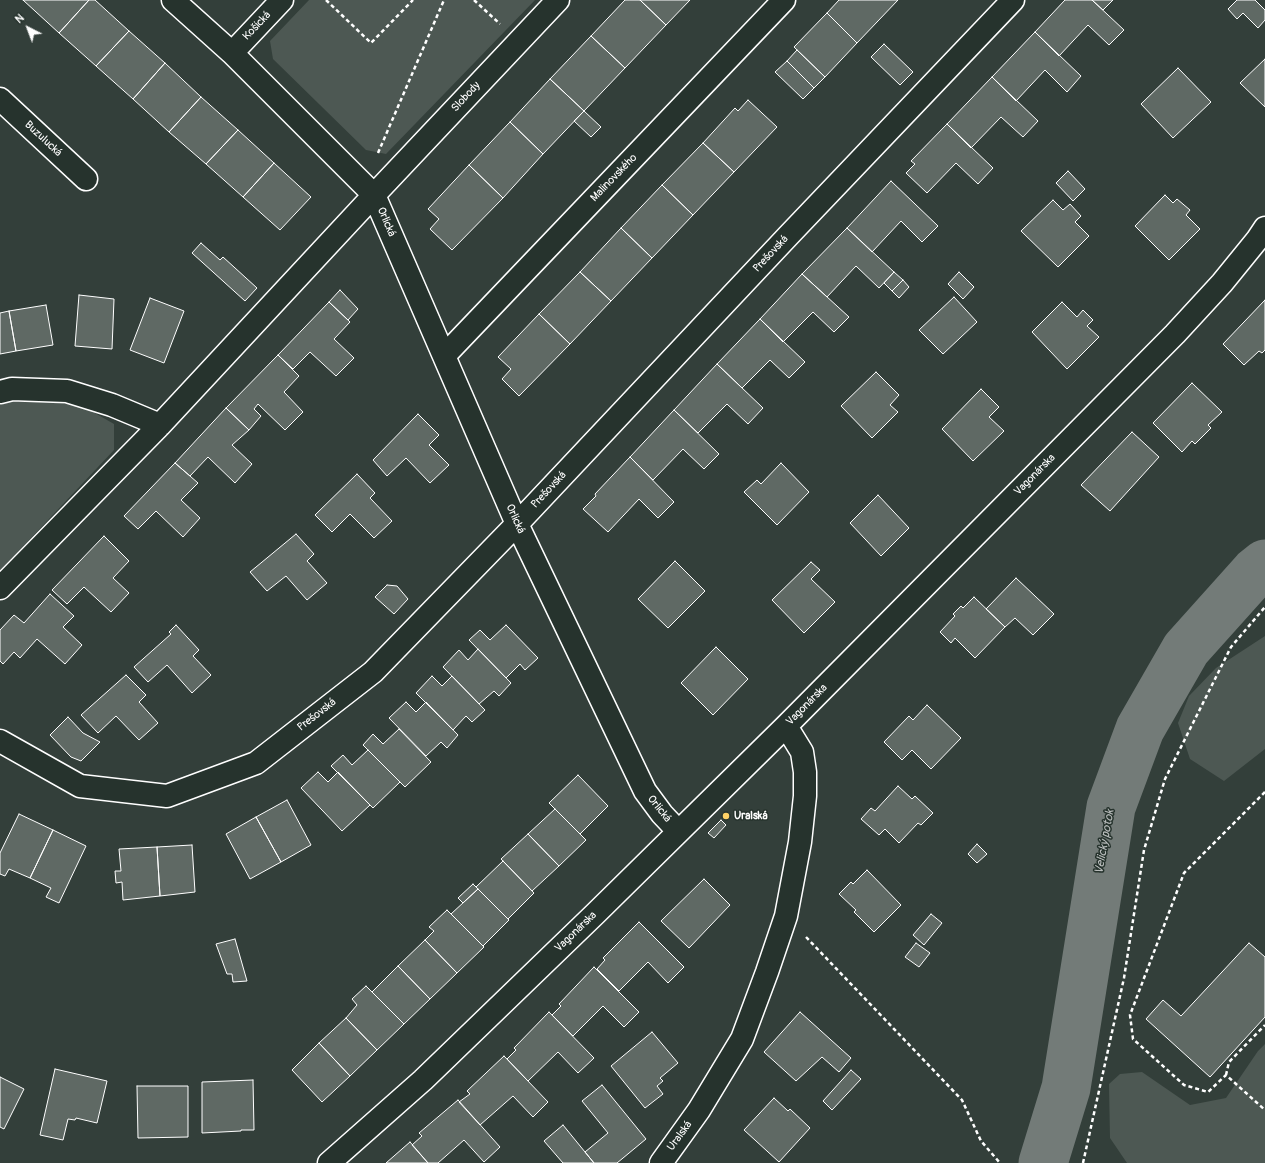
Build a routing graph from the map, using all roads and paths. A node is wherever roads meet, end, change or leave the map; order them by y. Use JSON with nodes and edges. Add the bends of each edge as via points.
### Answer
{"nodes":[{"id":1,"x":173,"y":0,"type":"edge"},
{"id":2,"x":282,"y":0,"type":"edge"},
{"id":3,"x":326,"y":0,"type":"edge"},
{"id":4,"x":413,"y":0,"type":"edge"},
{"id":5,"x":444,"y":0,"type":"edge"},
{"id":6,"x":474,"y":0,"type":"edge"},
{"id":7,"x":558,"y":0,"type":"edge"},
{"id":8,"x":784,"y":0,"type":"edge"},
{"id":9,"x":1013,"y":0,"type":"edge"},
{"id":10,"x":505,"y":28,"type":"dead end"},
{"id":11,"x":232,"y":53,"type":"junction"},
{"id":12,"x":0,"y":100,"type":"edge"},
{"id":13,"x":375,"y":159,"type":"dead end"},
{"id":14,"x":86,"y":179,"type":"dead end"},
{"id":15,"x":374,"y":194,"type":"junction"},
{"id":16,"x":1265,"y":228,"type":"edge"},
{"id":17,"x":444,"y":356,"type":"junction"},
{"id":18,"x":0,"y":392,"type":"edge"},
{"id":19,"x":160,"y":425,"type":"junction"},
{"id":20,"x":517,"y":524,"type":"junction"},
{"id":21,"x":0,"y":588,"type":"edge"},
{"id":22,"x":1265,"y":607,"type":"edge"},
{"id":23,"x":786,"y":726,"type":"junction"},
{"id":24,"x":0,"y":741,"type":"edge"},
{"id":25,"x":1265,"y":792,"type":"edge"},
{"id":26,"x":678,"y":831,"type":"junction"},
{"id":27,"x":786,"y":916,"type":"junction"},
{"id":28,"x":1265,"y":1025,"type":"edge"},
{"id":29,"x":1226,"y":1075,"type":"junction"},
{"id":30,"x":1265,"y":1110,"type":"edge"},
{"id":31,"x":329,"y":1163,"type":"edge"},
{"id":32,"x":661,"y":1163,"type":"edge"},
{"id":33,"x":1000,"y":1163,"type":"edge"},
{"id":34,"x":1083,"y":1163,"type":"edge"}],
"edges":[{"from":1,"to":11,"type":"street"},
{"from":2,"to":11,"type":"street","name":"Košická"},
{"from":3,"to":4,"type":"path","via":[[371,43]]},
{"from":5,"to":13,"type":"path"},
{"from":6,"to":10,"type":"path"},
{"from":7,"to":15,"type":"street","name":"Slobody"},
{"from":8,"to":17,"type":"street","name":"Malinovského"},
{"from":9,"to":20,"type":"street","name":"Prešovská"},
{"from":11,"to":15,"type":"street"},
{"from":12,"to":14,"type":"street","name":"Buzulucká"},
{"from":15,"to":17,"type":"street","name":"Orlická"},
{"from":15,"to":19,"type":"street","name":"Slobody"},
{"from":16,"to":23,"type":"street","name":"Vagonárska","via":[[1222,283],[1175,334]]},
{"from":17,"to":20,"type":"street","name":"Orlická"},
{"from":18,"to":19,"type":"street","via":[[67,391],[112,405]]},
{"from":19,"to":21,"type":"street","name":"Slobody"},
{"from":20,"to":24,"type":"street","name":"Prešovská","via":[[373,672],[256,763],[167,796],[80,786]]},
{"from":20,"to":26,"type":"street","name":"Orlická","via":[[644,791]]},
{"from":22,"to":34,"type":"path","via":[[1232,648],[1165,779],[1144,850],[1124,978]]},
{"from":23,"to":26,"type":"street","name":"Vagonárska"},
{"from":23,"to":27,"type":"street","name":"Uralská","via":[[802,752],[805,772],[800,842]]},
{"from":25,"to":29,"type":"path","via":[[1184,873],[1130,1015],[1133,1038],[1184,1085],[1208,1092]]},
{"from":26,"to":31,"type":"street","name":"Vagonárska","via":[[429,1075]]},
{"from":27,"to":32,"type":"street","name":"Uralská","via":[[742,1039],[699,1110]]},
{"from":27,"to":33,"type":"path","via":[[962,1100],[981,1141]]},
{"from":28,"to":29,"type":"path","via":[[1230,1062]]},
{"from":29,"to":30,"type":"path"}]}
